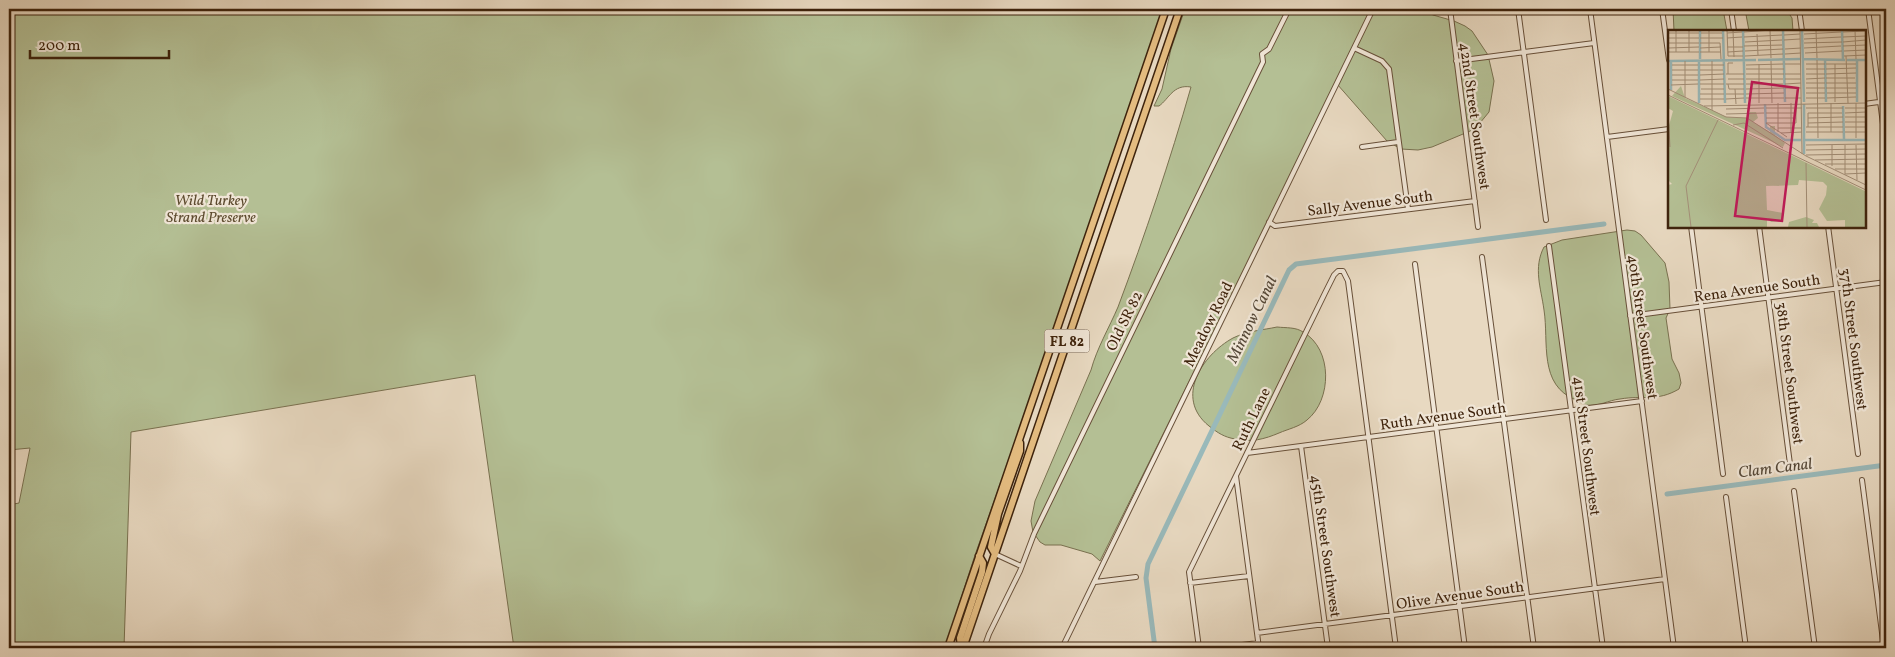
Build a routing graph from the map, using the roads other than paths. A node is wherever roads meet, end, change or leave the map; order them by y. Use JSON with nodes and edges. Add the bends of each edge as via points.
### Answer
{"nodes":[{"id":1,"x":1166,"y":9,"type":"edge"},
{"id":2,"x":1180,"y":9,"type":"edge"},
{"id":3,"x":1288,"y":9,"type":"edge"},
{"id":4,"x":1373,"y":9,"type":"edge"},
{"id":5,"x":1450,"y":9,"type":"edge"},
{"id":6,"x":1518,"y":9,"type":"edge"},
{"id":7,"x":1590,"y":9,"type":"edge"},
{"id":8,"x":1662,"y":9,"type":"edge"},
{"id":9,"x":1730,"y":9,"type":"edge"},
{"id":10,"x":1799,"y":9,"type":"edge"},
{"id":11,"x":1868,"y":9,"type":"edge"},
{"id":12,"x":1734,"y":30,"type":"edge"},
{"id":13,"x":1802,"y":30,"type":"edge"},
{"id":14,"x":1594,"y":43,"type":"junction"},
{"id":15,"x":1354,"y":48,"type":"junction"},
{"id":16,"x":1524,"y":52,"type":"junction"},
{"id":17,"x":1668,"y":53,"type":"edge"},
{"id":18,"x":1456,"y":61,"type":"junction"},
{"id":19,"x":1886,"y":101,"type":"edge"},
{"id":20,"x":1880,"y":102,"type":"junction"},
{"id":21,"x":1865,"y":104,"type":"edge"},
{"id":22,"x":1668,"y":129,"type":"edge"},
{"id":23,"x":1607,"y":137,"type":"junction"},
{"id":24,"x":1398,"y":142,"type":"junction"},
{"id":25,"x":1362,"y":147,"type":"dead end"},
{"id":26,"x":1886,"y":147,"type":"edge"},
{"id":27,"x":1474,"y":201,"type":"junction"},
{"id":28,"x":1408,"y":209,"type":"junction"},
{"id":29,"x":1546,"y":220,"type":"dead end"},
{"id":30,"x":1270,"y":222,"type":"junction"},
{"id":31,"x":1478,"y":227,"type":"dead end"},
{"id":32,"x":1691,"y":228,"type":"edge"},
{"id":33,"x":1759,"y":228,"type":"edge"},
{"id":34,"x":1828,"y":228,"type":"edge"},
{"id":35,"x":1549,"y":246,"type":"dead end"},
{"id":36,"x":1482,"y":257,"type":"dead end"},
{"id":37,"x":1414,"y":264,"type":"dead end"},
{"id":38,"x":1886,"y":282,"type":"edge"},
{"id":39,"x":1836,"y":288,"type":"junction"},
{"id":40,"x":1769,"y":298,"type":"junction"},
{"id":41,"x":1701,"y":306,"type":"junction"},
{"id":42,"x":1630,"y":316,"type":"junction"},
{"id":43,"x":1642,"y":401,"type":"junction"},
{"id":44,"x":1571,"y":411,"type":"junction"},
{"id":45,"x":1504,"y":420,"type":"junction"},
{"id":46,"x":1436,"y":429,"type":"junction"},
{"id":47,"x":1369,"y":437,"type":"junction"},
{"id":48,"x":1019,"y":439,"type":"junction"},
{"id":49,"x":1301,"y":446,"type":"junction"},
{"id":50,"x":1247,"y":453,"type":"junction"},
{"id":51,"x":1858,"y":454,"type":"dead end"},
{"id":52,"x":1790,"y":464,"type":"dead end"},
{"id":53,"x":1723,"y":474,"type":"dead end"},
{"id":54,"x":1236,"y":476,"type":"junction"},
{"id":55,"x":1862,"y":480,"type":"dead end"},
{"id":56,"x":1794,"y":491,"type":"dead end"},
{"id":57,"x":1726,"y":497,"type":"dead end"},
{"id":58,"x":995,"y":554,"type":"junction"},
{"id":59,"x":979,"y":556,"type":"junction"},
{"id":60,"x":1022,"y":566,"type":"junction"},
{"id":61,"x":1249,"y":576,"type":"junction"},
{"id":62,"x":1136,"y":577,"type":"dead end"},
{"id":63,"x":1665,"y":579,"type":"junction"},
{"id":64,"x":1094,"y":582,"type":"junction"},
{"id":65,"x":1190,"y":584,"type":"junction"},
{"id":66,"x":1595,"y":589,"type":"junction"},
{"id":67,"x":1527,"y":598,"type":"junction"},
{"id":68,"x":1460,"y":607,"type":"junction"},
{"id":69,"x":1392,"y":616,"type":"junction"},
{"id":70,"x":1324,"y":624,"type":"junction"},
{"id":71,"x":1257,"y":633,"type":"junction"},
{"id":72,"x":1258,"y":643,"type":"junction"},
{"id":73,"x":1143,"y":645,"type":"dead end"},
{"id":74,"x":948,"y":648,"type":"edge"},
{"id":75,"x":962,"y":648,"type":"edge"},
{"id":76,"x":984,"y":648,"type":"edge"},
{"id":77,"x":1062,"y":648,"type":"edge"},
{"id":78,"x":1116,"y":648,"type":"edge"},
{"id":79,"x":1198,"y":648,"type":"edge"},
{"id":80,"x":1218,"y":648,"type":"edge"},
{"id":81,"x":1259,"y":648,"type":"edge"},
{"id":82,"x":1328,"y":648,"type":"edge"},
{"id":83,"x":1396,"y":648,"type":"edge"},
{"id":84,"x":1465,"y":648,"type":"edge"},
{"id":85,"x":1534,"y":648,"type":"edge"},
{"id":86,"x":1603,"y":648,"type":"edge"},
{"id":87,"x":1674,"y":648,"type":"edge"},
{"id":88,"x":1746,"y":648,"type":"edge"},
{"id":89,"x":1815,"y":648,"type":"edge"},
{"id":90,"x":1884,"y":648,"type":"edge"}],
"edges":[{"from":1,"to":48,"type":"highway","number":"FL 82"},
{"from":2,"to":58,"type":"highway","number":"FL 82"},
{"from":3,"to":60,"type":"street","name":"Old SR 82","via":[[1269,49],[1262,54],[1263,62],[1034,534]]},
{"from":4,"to":15,"type":"street","name":"Meadow Road"},
{"from":5,"to":18,"type":"street","name":"42nd Street Southwest"},
{"from":6,"to":16,"type":"street"},
{"from":7,"to":14,"type":"street","name":"40th Street Southwest"},
{"from":8,"to":17,"type":"street"},
{"from":9,"to":12,"type":"street"},
{"from":10,"to":13,"type":"street"},
{"from":11,"to":20,"type":"street"},
{"from":14,"to":16,"type":"street"},
{"from":14,"to":23,"type":"street","name":"40th Street Southwest"},
{"from":15,"to":24,"type":"street","via":[[1389,69]]},
{"from":15,"to":30,"type":"street","name":"Meadow Road"},
{"from":16,"to":18,"type":"street"},
{"from":16,"to":29,"type":"street"},
{"from":18,"to":27,"type":"street","name":"42nd Street Southwest"},
{"from":19,"to":20,"type":"street"},
{"from":20,"to":21,"type":"street"},
{"from":20,"to":26,"type":"street"},
{"from":22,"to":23,"type":"street"},
{"from":23,"to":42,"type":"street","name":"40th Street Southwest"},
{"from":24,"to":25,"type":"street"},
{"from":24,"to":28,"type":"street"},
{"from":27,"to":28,"type":"street","name":"Sally Avenue South"},
{"from":27,"to":31,"type":"street","name":"42nd Street Southwest"},
{"from":28,"to":30,"type":"street","name":"Sally Avenue South","via":[[1275,226]]},
{"from":30,"to":64,"type":"street","name":"Meadow Road"},
{"from":32,"to":41,"type":"street"},
{"from":33,"to":40,"type":"street","name":"38th Street Southwest"},
{"from":34,"to":39,"type":"street","name":"37th Street Southwest"},
{"from":35,"to":44,"type":"street","name":"41st Street Southwest"},
{"from":36,"to":45,"type":"street"},
{"from":37,"to":46,"type":"street"},
{"from":38,"to":39,"type":"street","name":"Rena Avenue South"},
{"from":39,"to":40,"type":"street","name":"Rena Avenue South"},
{"from":39,"to":51,"type":"street","name":"37th Street Southwest"},
{"from":40,"to":41,"type":"street","name":"Rena Avenue South"},
{"from":40,"to":52,"type":"street","name":"38th Street Southwest"},
{"from":41,"to":42,"type":"street","name":"Rena Avenue South"},
{"from":41,"to":53,"type":"street"},
{"from":42,"to":43,"type":"street","name":"40th Street Southwest"},
{"from":43,"to":44,"type":"street","name":"Ruth Avenue South"},
{"from":43,"to":63,"type":"street","name":"40th Street Southwest"},
{"from":44,"to":45,"type":"street","name":"Ruth Avenue South"},
{"from":44,"to":66,"type":"street","name":"41st Street Southwest"},
{"from":45,"to":46,"type":"street","name":"Ruth Avenue South"},
{"from":45,"to":67,"type":"street"},
{"from":46,"to":47,"type":"street","name":"Ruth Avenue South"},
{"from":46,"to":68,"type":"street"},
{"from":47,"to":49,"type":"street","name":"Ruth Avenue South"},
{"from":47,"to":50,"type":"street","name":"Ruth Lane","via":[[1348,281],[1347,276],[1338,271]]},
{"from":47,"to":69,"type":"street"},
{"from":48,"to":58,"type":"highway","via":[[1020,451],[992,542]]},
{"from":48,"to":59,"type":"highway","number":"FL 82"},
{"from":49,"to":50,"type":"street","name":"Ruth Avenue South"},
{"from":49,"to":70,"type":"street","name":"45th Street Southwest"},
{"from":50,"to":54,"type":"street","name":"Ruth Lane"},
{"from":54,"to":61,"type":"street"},
{"from":54,"to":65,"type":"street","name":"Ruth Lane","via":[[1190,572]]},
{"from":55,"to":90,"type":"street"},
{"from":56,"to":89,"type":"street"},
{"from":57,"to":88,"type":"street"},
{"from":58,"to":60,"type":"street"},
{"from":58,"to":75,"type":"highway","number":"FL 82"},
{"from":59,"to":74,"type":"highway","number":"FL 82"},
{"from":59,"to":75,"type":"highway","via":[[983,563],[982,572],[960,638]]},
{"from":60,"to":76,"type":"street","name":"Old SR 82"},
{"from":61,"to":65,"type":"street"},
{"from":61,"to":71,"type":"street"},
{"from":62,"to":64,"type":"street"},
{"from":63,"to":66,"type":"street","name":"Olive Avenue South"},
{"from":63,"to":87,"type":"street","name":"40th Street Southwest"},
{"from":64,"to":77,"type":"street","name":"Meadow Road"},
{"from":65,"to":79,"type":"street","name":"Ruth Lane"},
{"from":66,"to":67,"type":"street","name":"Olive Avenue South"},
{"from":66,"to":86,"type":"street","name":"41st Street Southwest"},
{"from":67,"to":68,"type":"street","name":"Olive Avenue South"},
{"from":67,"to":85,"type":"street"},
{"from":68,"to":69,"type":"street","name":"Olive Avenue South"},
{"from":68,"to":84,"type":"street"},
{"from":69,"to":70,"type":"street","name":"Olive Avenue South"},
{"from":69,"to":83,"type":"street"},
{"from":70,"to":71,"type":"street","name":"Olive Avenue South"},
{"from":70,"to":82,"type":"street","name":"45th Street Southwest"},
{"from":71,"to":72,"type":"street"},
{"from":72,"to":80,"type":"street"},
{"from":72,"to":81,"type":"street"},
{"from":73,"to":78,"type":"street"}]}
